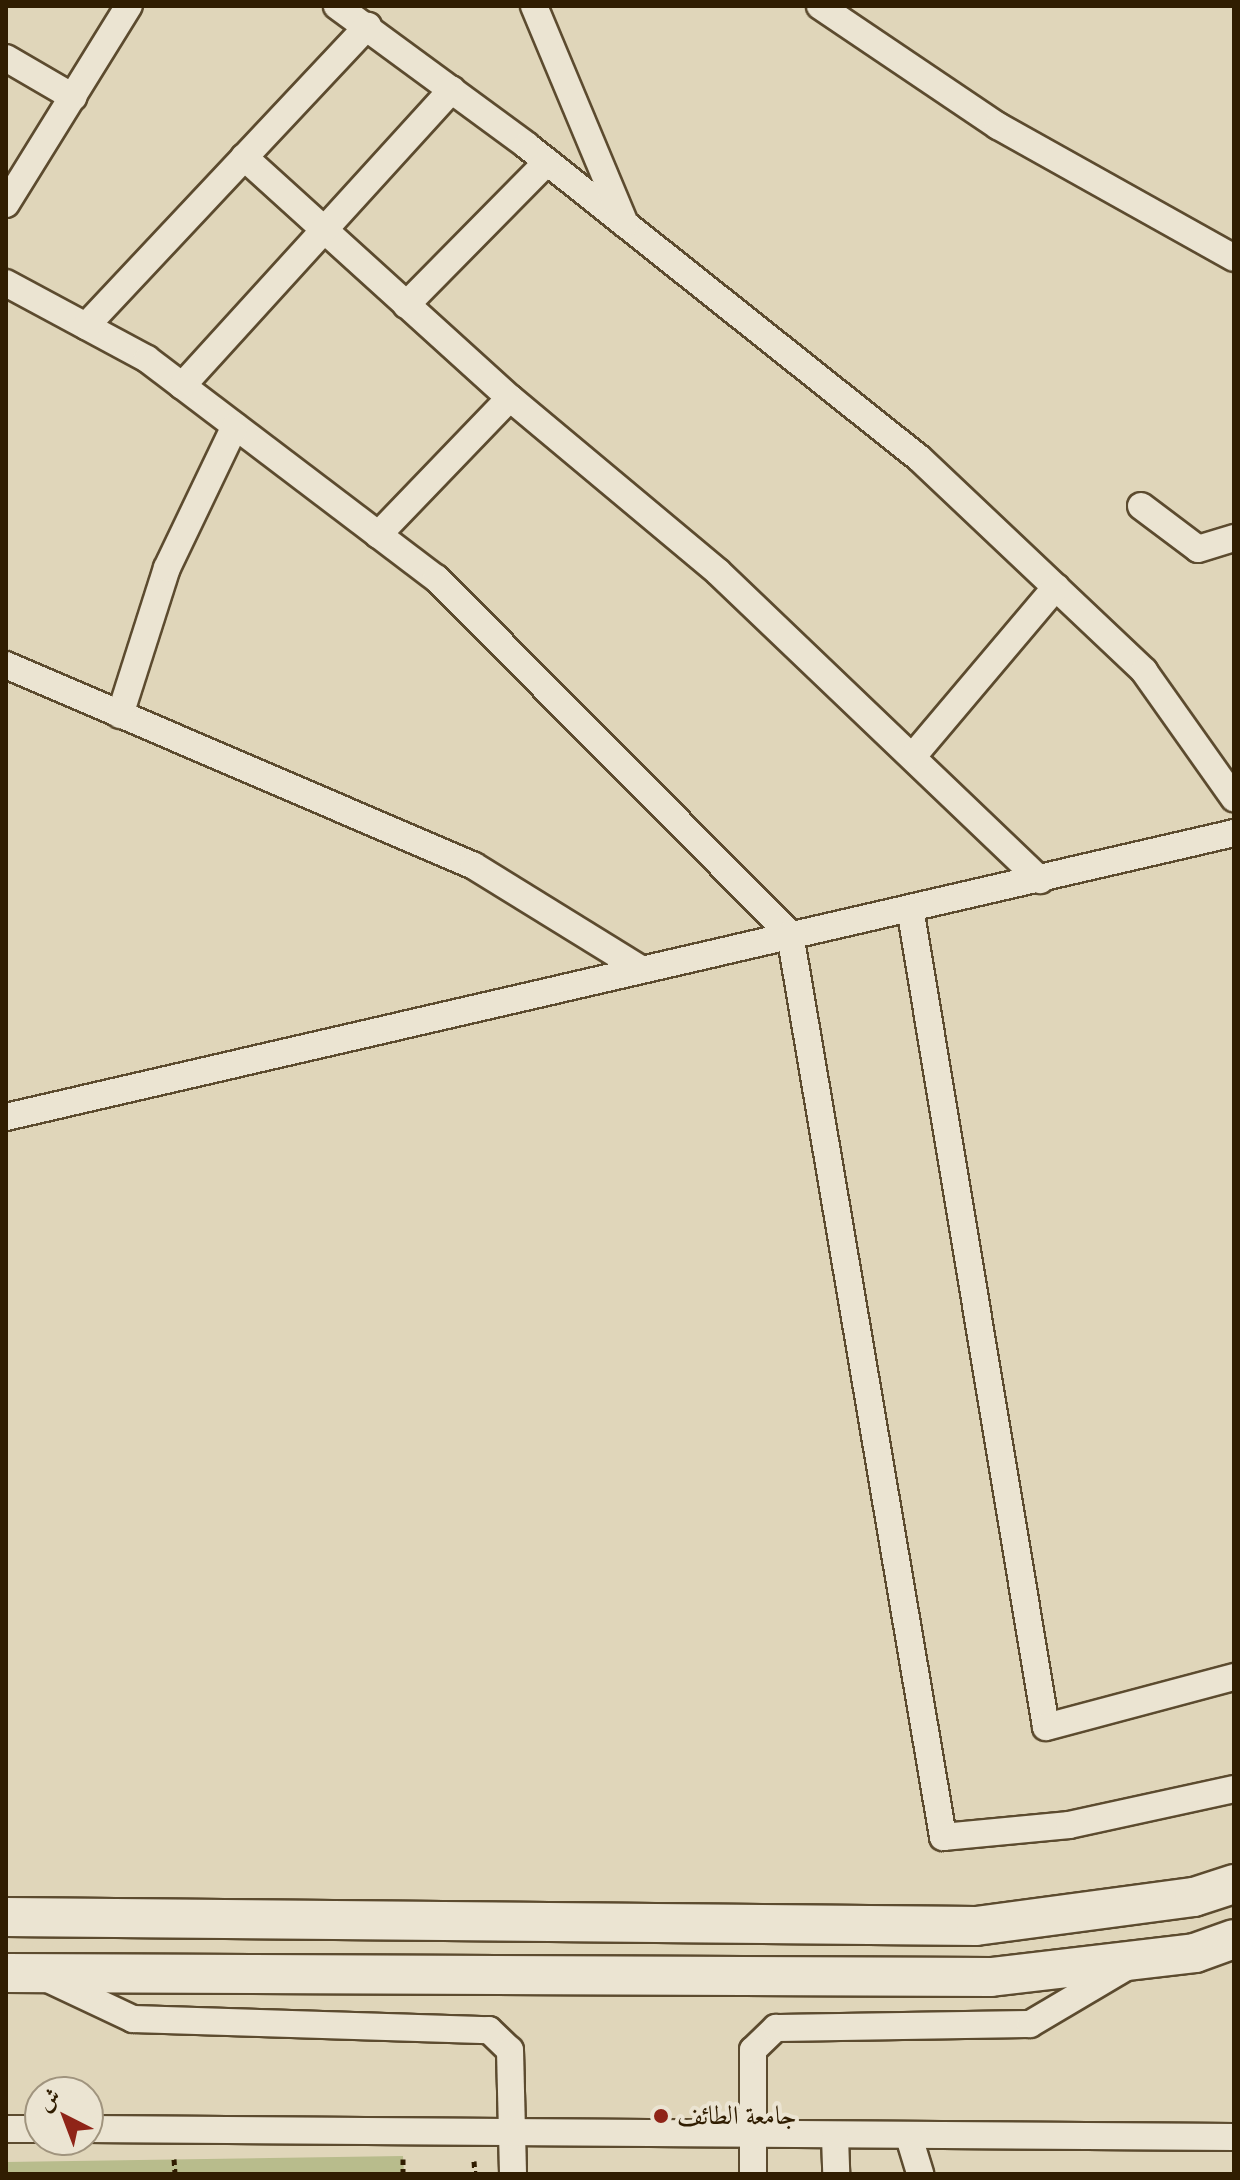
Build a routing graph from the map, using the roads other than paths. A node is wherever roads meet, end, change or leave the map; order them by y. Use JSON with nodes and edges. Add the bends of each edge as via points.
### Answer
{"nodes":[{"id":1,"x":129,"y":6,"type":"edge"},
{"id":2,"x":337,"y":6,"type":"edge"},
{"id":3,"x":534,"y":6,"type":"edge"},
{"id":4,"x":820,"y":6,"type":"edge"},
{"id":5,"x":368,"y":26,"type":"junction"},
{"id":6,"x":6,"y":58,"type":"edge"},
{"id":7,"x":452,"y":89,"type":"junction"},
{"id":8,"x":73,"y":97,"type":"junction"},
{"id":9,"x":244,"y":157,"type":"junction"},
{"id":10,"x":547,"y":162,"type":"junction"},
{"id":11,"x":6,"y":204,"type":"edge"},
{"id":12,"x":625,"y":224,"type":"junction"},
{"id":13,"x":323,"y":231,"type":"junction"},
{"id":14,"x":1234,"y":258,"type":"edge"},
{"id":15,"x":6,"y":283,"type":"edge"},
{"id":16,"x":406,"y":305,"type":"junction"},
{"id":17,"x":86,"y":326,"type":"junction"},
{"id":18,"x":182,"y":386,"type":"junction"},
{"id":19,"x":510,"y":398,"type":"junction"},
{"id":20,"x":235,"y":426,"type":"junction"},
{"id":21,"x":1141,"y":506,"type":"dead end"},
{"id":22,"x":378,"y":535,"type":"junction"},
{"id":23,"x":1234,"y":538,"type":"edge"},
{"id":24,"x":1056,"y":587,"type":"junction"},
{"id":25,"x":6,"y":665,"type":"edge"},
{"id":26,"x":120,"y":715,"type":"junction"},
{"id":27,"x":914,"y":755,"type":"junction"},
{"id":28,"x":1234,"y":798,"type":"edge"},
{"id":29,"x":1234,"y":833,"type":"edge"},
{"id":30,"x":1040,"y":880,"type":"junction"},
{"id":31,"x":910,"y":908,"type":"junction"},
{"id":32,"x":790,"y":934,"type":"junction"},
{"id":33,"x":639,"y":968,"type":"junction"},
{"id":34,"x":6,"y":1117,"type":"edge"},
{"id":35,"x":1234,"y":1677,"type":"edge"},
{"id":36,"x":1234,"y":1789,"type":"edge"},
{"id":37,"x":1234,"y":1884,"type":"edge"},
{"id":38,"x":6,"y":1917,"type":"edge"},
{"id":39,"x":1234,"y":1939,"type":"edge"},
{"id":40,"x":1139,"y":1960,"type":"junction"},
{"id":41,"x":21,"y":1973,"type":"edge"},
{"id":42,"x":104,"y":2129,"type":"edge"},
{"id":43,"x":516,"y":2131,"type":"junction"},
{"id":44,"x":835,"y":2137,"type":"junction"},
{"id":45,"x":909,"y":2137,"type":"junction"},
{"id":46,"x":1234,"y":2137,"type":"edge"},
{"id":47,"x":755,"y":2139,"type":"junction"},
{"id":48,"x":513,"y":2174,"type":"edge"},
{"id":49,"x":753,"y":2174,"type":"edge"},
{"id":50,"x":836,"y":2174,"type":"edge"},
{"id":51,"x":920,"y":2174,"type":"edge"}],
"edges":[{"from":1,"to":8,"type":"street"},
{"from":2,"to":5,"type":"street"},
{"from":3,"to":12,"type":"street"},
{"from":4,"to":14,"type":"street","via":[[998,126]]},
{"from":5,"to":7,"type":"street"},
{"from":5,"to":9,"type":"street"},
{"from":6,"to":8,"type":"street"},
{"from":7,"to":10,"type":"street"},
{"from":7,"to":13,"type":"street"},
{"from":8,"to":11,"type":"street"},
{"from":9,"to":13,"type":"street"},
{"from":9,"to":17,"type":"street"},
{"from":10,"to":12,"type":"street"},
{"from":10,"to":16,"type":"street"},
{"from":12,"to":24,"type":"street","via":[[919,458]]},
{"from":13,"to":16,"type":"street"},
{"from":13,"to":18,"type":"street"},
{"from":15,"to":17,"type":"street"},
{"from":16,"to":19,"type":"street"},
{"from":17,"to":18,"type":"street"},
{"from":18,"to":20,"type":"street"},
{"from":19,"to":22,"type":"street"},
{"from":19,"to":27,"type":"street","via":[[718,572]]},
{"from":20,"to":22,"type":"street"},
{"from":20,"to":26,"type":"street","via":[[167,568]]},
{"from":21,"to":23,"type":"street","via":[[1198,549]]},
{"from":22,"to":32,"type":"street","via":[[436,578]]},
{"from":24,"to":27,"type":"street"},
{"from":24,"to":28,"type":"street","via":[[1144,671]]},
{"from":25,"to":26,"type":"street"},
{"from":26,"to":33,"type":"street","via":[[474,866]]},
{"from":27,"to":30,"type":"street"},
{"from":29,"to":30,"type":"street"},
{"from":30,"to":31,"type":"street"},
{"from":31,"to":32,"type":"street"},
{"from":31,"to":35,"type":"street","via":[[1046,1727]]},
{"from":32,"to":33,"type":"street"},
{"from":32,"to":36,"type":"street","via":[[943,1837],[1069,1825]]},
{"from":33,"to":34,"type":"street"},
{"from":37,"to":38,"type":"main road","via":[[1194,1897],[976,1926]]},
{"from":39,"to":40,"type":"main road"},
{"from":40,"to":41,"type":"main road","via":[[991,1977]]},
{"from":40,"to":47,"type":"street","via":[[1030,2024],[776,2028],[753,2050]]},
{"from":41,"to":43,"type":"street","via":[[133,2019],[489,2030],[510,2050]]},
{"from":42,"to":43,"type":"street"},
{"from":43,"to":47,"type":"street"},
{"from":43,"to":48,"type":"street"},
{"from":44,"to":45,"type":"street"},
{"from":44,"to":47,"type":"street"},
{"from":44,"to":50,"type":"street"},
{"from":45,"to":46,"type":"street"},
{"from":45,"to":51,"type":"street"},
{"from":47,"to":49,"type":"street"}]}
